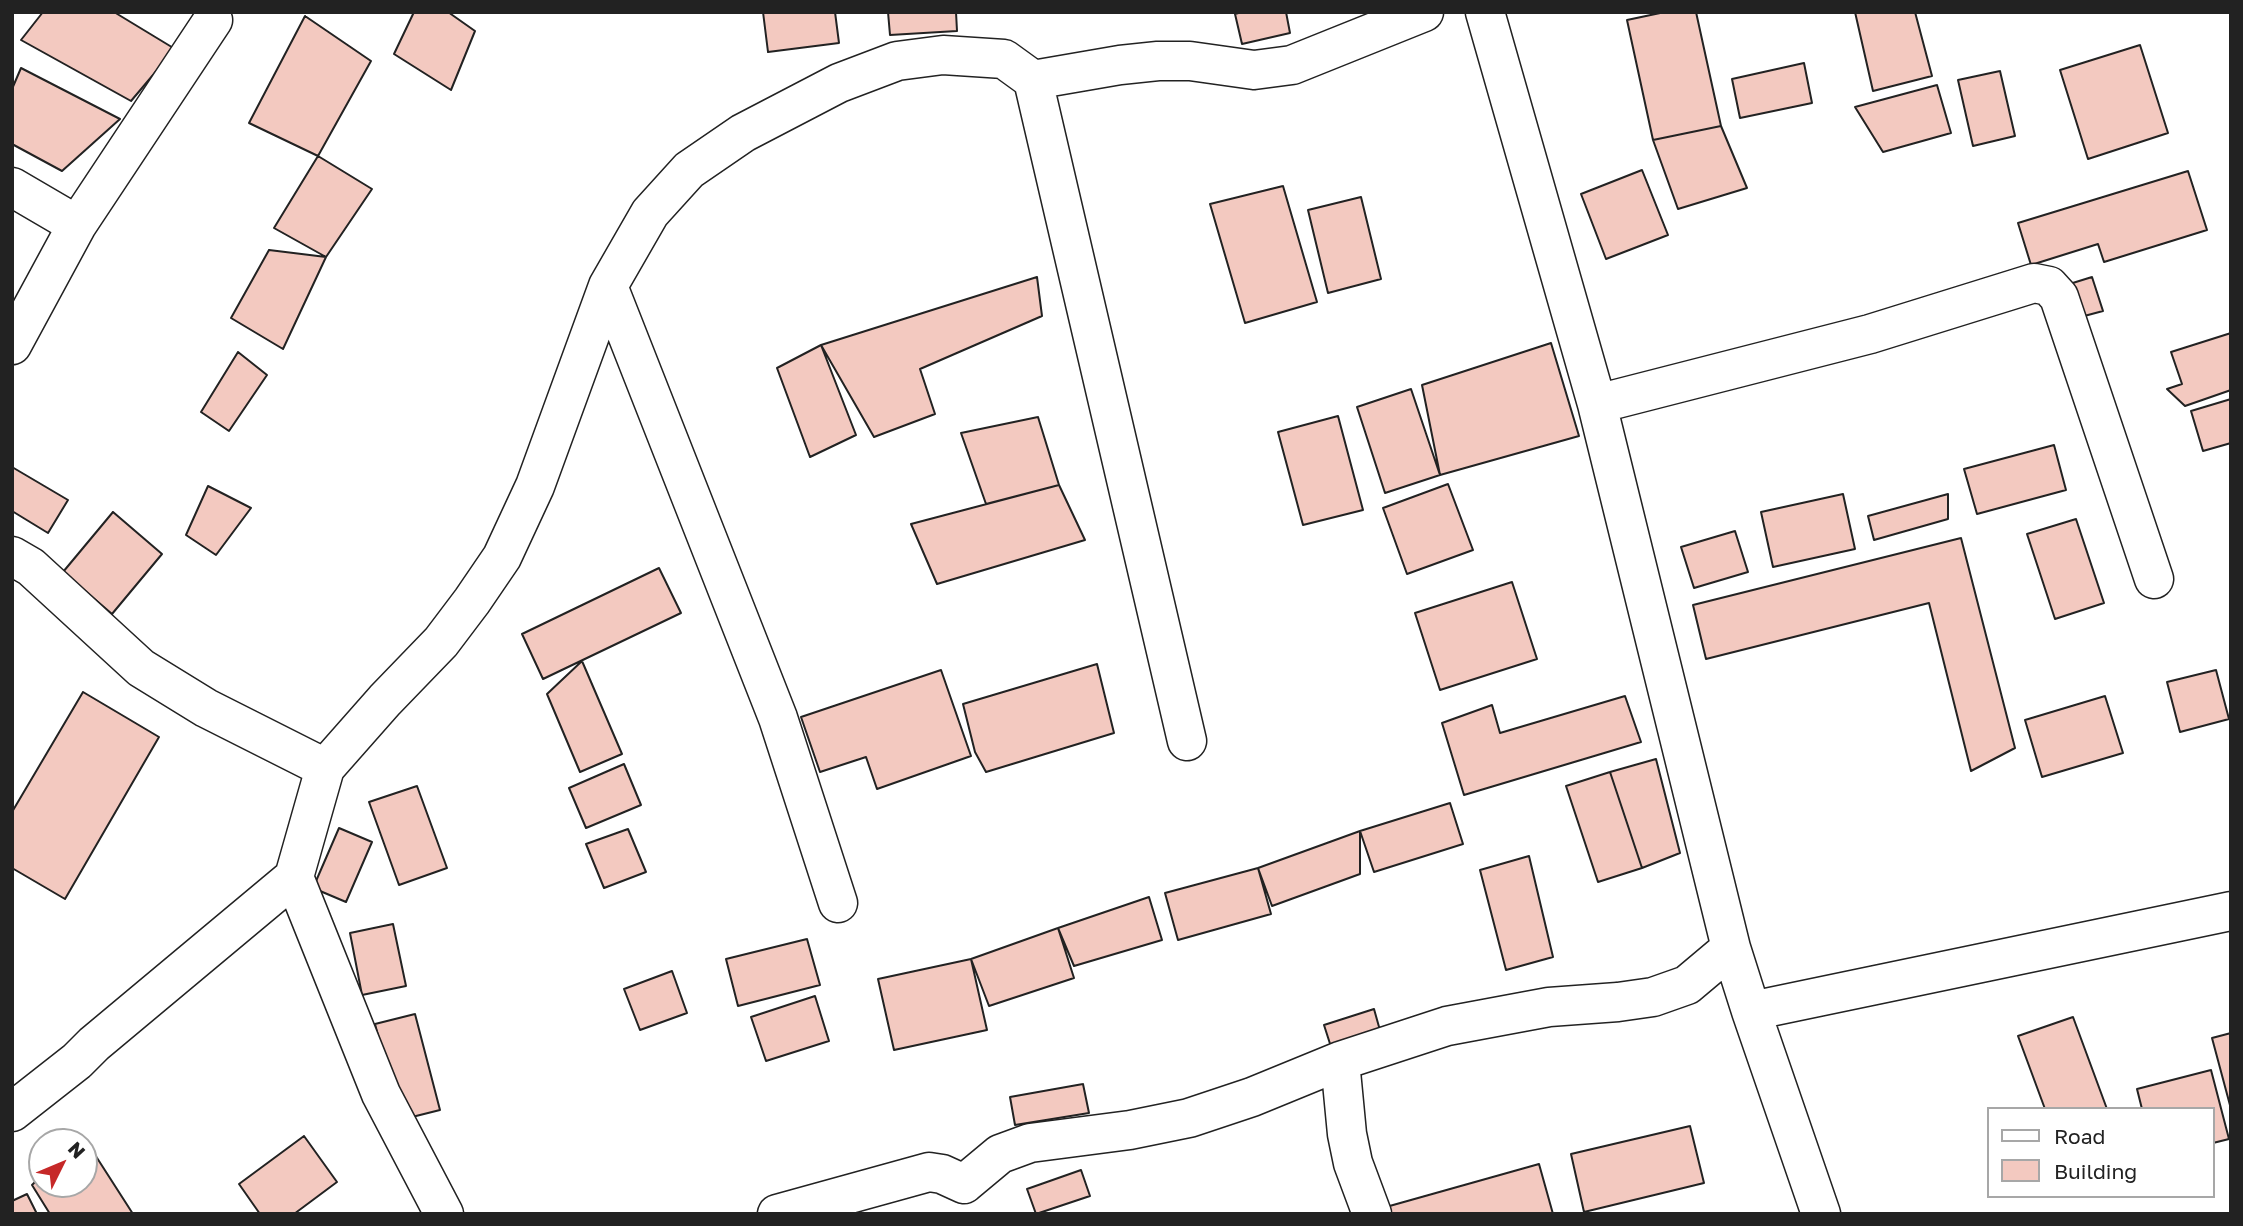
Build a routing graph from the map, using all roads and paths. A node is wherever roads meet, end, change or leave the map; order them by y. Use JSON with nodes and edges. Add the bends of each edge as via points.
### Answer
{"nodes":[{"id":1,"x":1424,"y":12,"type":"edge"},
{"id":2,"x":1485,"y":12,"type":"edge"},
{"id":3,"x":213,"y":20,"type":"dead end"},
{"id":4,"x":1034,"y":80,"type":"junction"},
{"id":5,"x":12,"y":187,"type":"edge"},
{"id":6,"x":77,"y":225,"type":"junction"},
{"id":7,"x":608,"y":286,"type":"junction"},
{"id":8,"x":12,"y":345,"type":"edge"},
{"id":9,"x":1597,"y":404,"type":"junction"},
{"id":10,"x":12,"y":556,"type":"edge"},
{"id":11,"x":2154,"y":579,"type":"dead end"},
{"id":12,"x":1188,"y":741,"type":"dead end"},
{"id":13,"x":325,"y":768,"type":"junction"},
{"id":14,"x":294,"y":877,"type":"junction"},
{"id":15,"x":838,"y":903,"type":"dead end"},
{"id":16,"x":2231,"y":911,"type":"edge"},
{"id":17,"x":1731,"y":948,"type":"junction"},
{"id":18,"x":1751,"y":1012,"type":"junction"},
{"id":19,"x":1340,"y":1061,"type":"junction"},
{"id":20,"x":12,"y":1112,"type":"edge"},
{"id":21,"x":968,"y":1199,"type":"edge"},
{"id":22,"x":444,"y":1214,"type":"edge"},
{"id":23,"x":777,"y":1214,"type":"edge"},
{"id":24,"x":1372,"y":1214,"type":"edge"},
{"id":25,"x":1821,"y":1214,"type":"edge"}],
"edges":[{"from":1,"to":4,"type":"street","via":[[1292,65],[1254,70],[1158,61]]},
{"from":2,"to":9,"type":"street"},
{"from":3,"to":6,"type":"street"},
{"from":4,"to":7,"type":"street","via":[[1004,59],[943,55],[897,61],[839,83],[743,133],[689,170],[650,213]]},
{"from":4,"to":12,"type":"street"},
{"from":5,"to":6,"type":"street"},
{"from":6,"to":8,"type":"street"},
{"from":7,"to":13,"type":"street","via":[[535,486],[502,557],[441,642]]},
{"from":7,"to":15,"type":"street","via":[[778,718]]},
{"from":9,"to":11,"type":"street","via":[[1870,334],[2034,283],[2049,286],[2059,297]]},
{"from":9,"to":17,"type":"street"},
{"from":10,"to":13,"type":"street","via":[[31,566],[141,668],[206,708]]},
{"from":13,"to":14,"type":"street"},
{"from":14,"to":20,"type":"street"},
{"from":14,"to":22,"type":"street","via":[[381,1094]]},
{"from":16,"to":18,"type":"street"},
{"from":17,"to":18,"type":"street"},
{"from":17,"to":19,"type":"street","via":[[1687,985],[1653,997],[1549,1007],[1447,1026]]},
{"from":18,"to":25,"type":"street"},
{"from":19,"to":21,"type":"street","via":[[1189,1118],[1030,1143],[1000,1153]]},
{"from":19,"to":24,"type":"street","via":[[1353,1163]]},
{"from":21,"to":23,"type":"street","via":[[942,1174],[929,1172]]}]}
